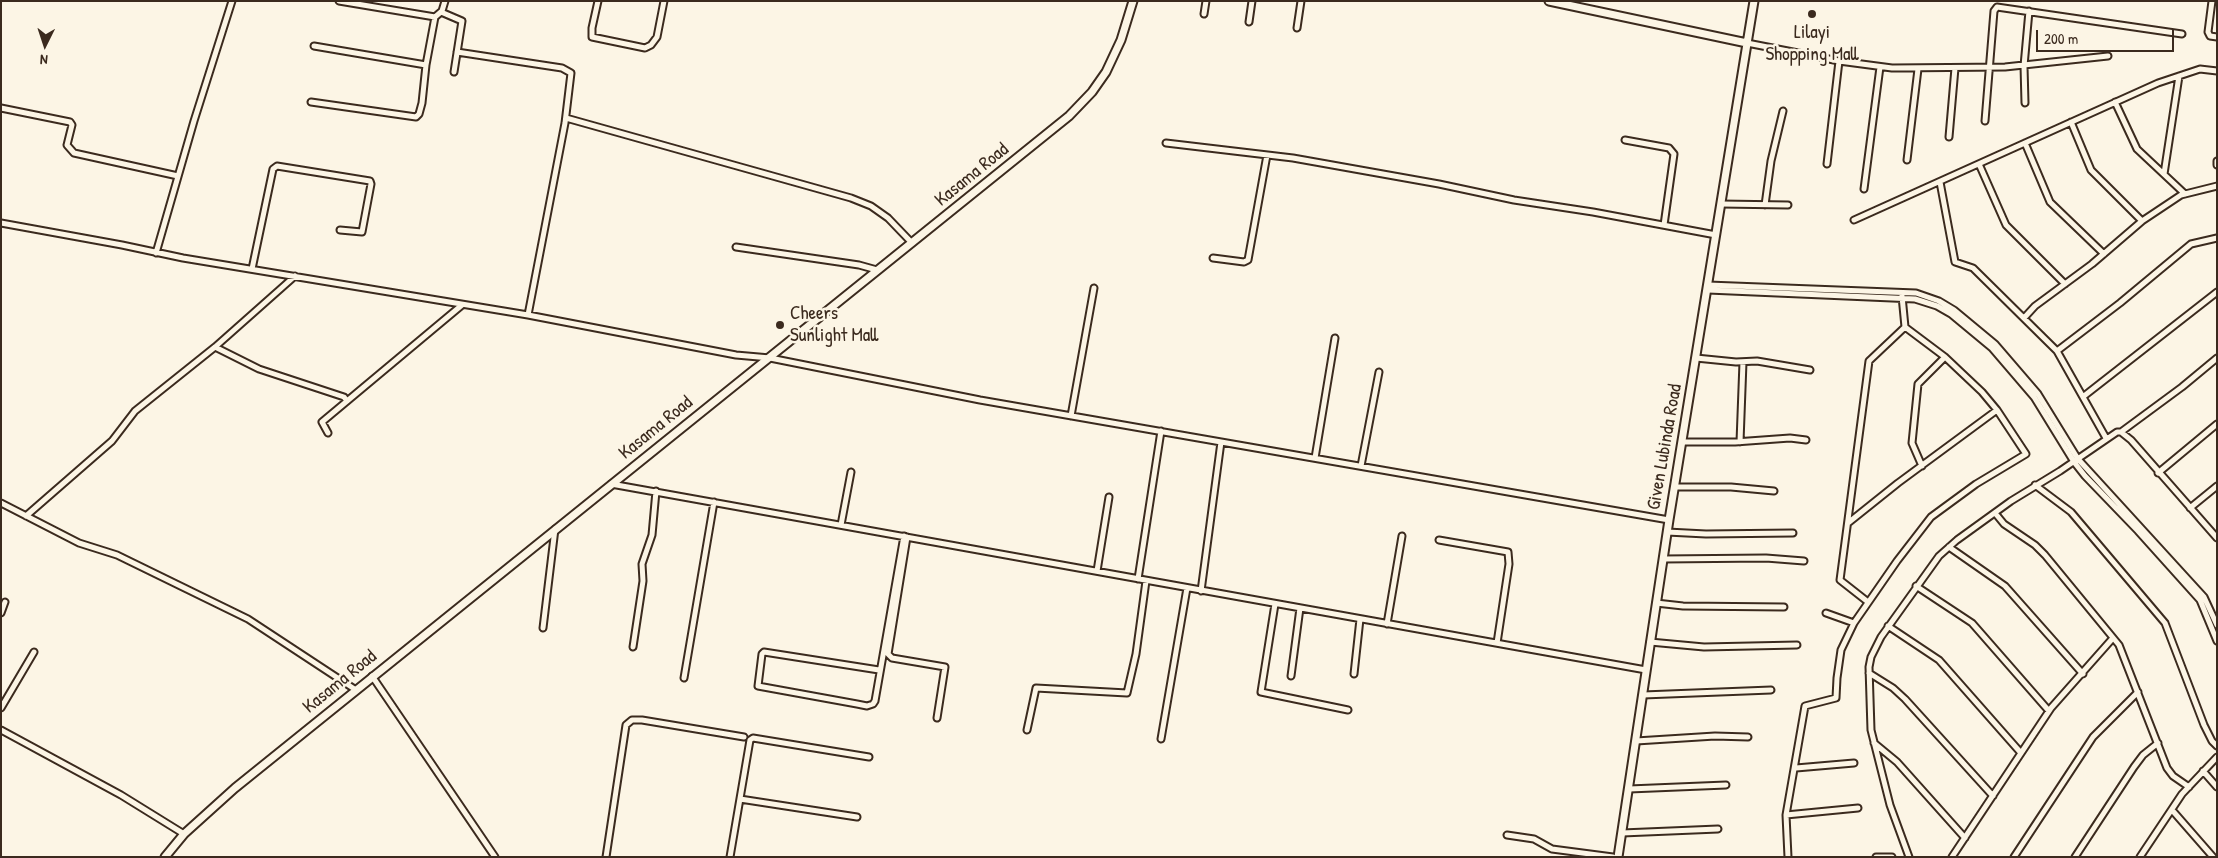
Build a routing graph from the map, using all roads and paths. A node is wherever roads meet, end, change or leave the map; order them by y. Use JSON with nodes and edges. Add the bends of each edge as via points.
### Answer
{"nodes":[{"id":1,"x":232,"y":1,"type":"edge"},
{"id":2,"x":339,"y":1,"type":"edge"},
{"id":3,"x":445,"y":1,"type":"edge"},
{"id":4,"x":598,"y":1,"type":"edge"},
{"id":5,"x":664,"y":1,"type":"edge"},
{"id":6,"x":1134,"y":1,"type":"edge"},
{"id":7,"x":1206,"y":1,"type":"edge"},
{"id":8,"x":1252,"y":1,"type":"edge"},
{"id":9,"x":1301,"y":1,"type":"edge"},
{"id":10,"x":1549,"y":1,"type":"edge"},
{"id":11,"x":1754,"y":1,"type":"edge"},
{"id":12,"x":2214,"y":2,"type":"edge"},
{"id":13,"x":2029,"y":11,"type":"junction"},
{"id":14,"x":441,"y":12,"type":"junction"},
{"id":15,"x":1204,"y":14,"type":"dead end"},
{"id":16,"x":436,"y":16,"type":"junction"},
{"id":17,"x":1249,"y":22,"type":"dead end"},
{"id":18,"x":1297,"y":28,"type":"dead end"},
{"id":19,"x":2182,"y":34,"type":"dead end"},
{"id":20,"x":2217,"y":37,"type":"edge"},
{"id":21,"x":1747,"y":42,"type":"junction"},
{"id":22,"x":314,"y":46,"type":"dead end"},
{"id":23,"x":457,"y":52,"type":"junction"},
{"id":24,"x":2108,"y":56,"type":"dead end"},
{"id":25,"x":1839,"y":61,"type":"junction"},
{"id":26,"x":426,"y":65,"type":"junction"},
{"id":27,"x":2024,"y":66,"type":"junction"},
{"id":28,"x":1989,"y":67,"type":"junction"},
{"id":29,"x":1880,"y":68,"type":"junction"},
{"id":30,"x":1955,"y":68,"type":"junction"},
{"id":31,"x":1918,"y":69,"type":"junction"},
{"id":32,"x":2217,"y":71,"type":"edge"},
{"id":33,"x":454,"y":72,"type":"dead end"},
{"id":34,"x":2179,"y":76,"type":"junction"},
{"id":35,"x":311,"y":102,"type":"dead end"},
{"id":36,"x":2115,"y":102,"type":"junction"},
{"id":37,"x":2025,"y":103,"type":"dead end"},
{"id":38,"x":1,"y":108,"type":"edge"},
{"id":39,"x":1783,"y":111,"type":"dead end"},
{"id":40,"x":566,"y":118,"type":"junction"},
{"id":41,"x":1985,"y":121,"type":"dead end"},
{"id":42,"x":2071,"y":122,"type":"junction"},
{"id":43,"x":1949,"y":137,"type":"dead end"},
{"id":44,"x":1625,"y":140,"type":"dead end"},
{"id":45,"x":1166,"y":143,"type":"dead end"},
{"id":46,"x":2025,"y":143,"type":"junction"},
{"id":47,"x":1267,"y":155,"type":"junction"},
{"id":48,"x":1908,"y":160,"type":"dead end"},
{"id":49,"x":2217,"y":161,"type":"edge"},
{"id":50,"x":1826,"y":164,"type":"dead end"},
{"id":51,"x":1979,"y":164,"type":"junction"},
{"id":52,"x":2217,"y":165,"type":"edge"},
{"id":53,"x":2164,"y":174,"type":"junction"},
{"id":54,"x":178,"y":176,"type":"junction"},
{"id":55,"x":1940,"y":182,"type":"junction"},
{"id":56,"x":2217,"y":186,"type":"edge"},
{"id":57,"x":1864,"y":188,"type":"dead end"},
{"id":58,"x":2185,"y":194,"type":"junction"},
{"id":59,"x":1722,"y":204,"type":"junction"},
{"id":60,"x":1765,"y":205,"type":"junction"},
{"id":61,"x":1788,"y":205,"type":"dead end"},
{"id":62,"x":1854,"y":220,"type":"dead end"},
{"id":63,"x":2142,"y":221,"type":"junction"},
{"id":64,"x":1,"y":223,"type":"edge"},
{"id":65,"x":1664,"y":226,"type":"junction"},
{"id":66,"x":340,"y":230,"type":"dead end"},
{"id":67,"x":1716,"y":236,"type":"junction"},
{"id":68,"x":2217,"y":238,"type":"edge"},
{"id":69,"x":912,"y":243,"type":"junction"},
{"id":70,"x":736,"y":247,"type":"dead end"},
{"id":71,"x":156,"y":253,"type":"junction"},
{"id":72,"x":2104,"y":254,"type":"junction"},
{"id":73,"x":1213,"y":258,"type":"dead end"},
{"id":74,"x":252,"y":269,"type":"junction"},
{"id":75,"x":877,"y":270,"type":"junction"},
{"id":76,"x":295,"y":276,"type":"junction"},
{"id":77,"x":2065,"y":284,"type":"junction"},
{"id":78,"x":1094,"y":288,"type":"dead end"},
{"id":79,"x":1708,"y":288,"type":"junction"},
{"id":80,"x":2217,"y":292,"type":"edge"},
{"id":81,"x":1902,"y":296,"type":"junction"},
{"id":82,"x":462,"y":305,"type":"junction"},
{"id":83,"x":528,"y":315,"type":"junction"},
{"id":84,"x":2024,"y":318,"type":"junction"},
{"id":85,"x":1905,"y":327,"type":"junction"},
{"id":86,"x":1335,"y":338,"type":"dead end"},
{"id":87,"x":215,"y":347,"type":"junction"},
{"id":88,"x":2057,"y":351,"type":"junction"},
{"id":89,"x":1945,"y":357,"type":"junction"},
{"id":90,"x":770,"y":358,"type":"junction"},
{"id":91,"x":1696,"y":358,"type":"junction"},
{"id":92,"x":2217,"y":358,"type":"edge"},
{"id":93,"x":1743,"y":362,"type":"junction"},
{"id":94,"x":1810,"y":370,"type":"dead end"},
{"id":95,"x":1378,"y":372,"type":"dead end"},
{"id":96,"x":2084,"y":396,"type":"junction"},
{"id":97,"x":347,"y":401,"type":"junction"},
{"id":98,"x":1997,"y":410,"type":"junction"},
{"id":99,"x":1071,"y":416,"type":"junction"},
{"id":100,"x":2217,"y":424,"type":"edge"},
{"id":101,"x":1160,"y":431,"type":"junction"},
{"id":102,"x":2121,"y":432,"type":"junction"},
{"id":103,"x":328,"y":433,"type":"dead end"},
{"id":104,"x":2106,"y":438,"type":"junction"},
{"id":105,"x":1806,"y":440,"type":"dead end"},
{"id":106,"x":1221,"y":442,"type":"junction"},
{"id":107,"x":1682,"y":442,"type":"junction"},
{"id":108,"x":1740,"y":442,"type":"junction"},
{"id":109,"x":1315,"y":458,"type":"junction"},
{"id":110,"x":2076,"y":460,"type":"junction"},
{"id":111,"x":1361,"y":466,"type":"junction"},
{"id":112,"x":1922,"y":466,"type":"junction"},
{"id":113,"x":851,"y":472,"type":"dead end"},
{"id":114,"x":2158,"y":473,"type":"junction"},
{"id":115,"x":611,"y":484,"type":"junction"},
{"id":116,"x":2036,"y":485,"type":"junction"},
{"id":117,"x":2217,"y":486,"type":"edge"},
{"id":118,"x":1675,"y":487,"type":"junction"},
{"id":119,"x":1774,"y":491,"type":"dead end"},
{"id":120,"x":656,"y":492,"type":"junction"},
{"id":121,"x":1109,"y":497,"type":"dead end"},
{"id":122,"x":714,"y":502,"type":"junction"},
{"id":123,"x":1,"y":503,"type":"edge"},
{"id":124,"x":2190,"y":508,"type":"junction"},
{"id":125,"x":1995,"y":513,"type":"junction"},
{"id":126,"x":26,"y":516,"type":"junction"},
{"id":127,"x":1669,"y":520,"type":"junction"},
{"id":128,"x":1847,"y":524,"type":"junction"},
{"id":129,"x":841,"y":525,"type":"junction"},
{"id":130,"x":556,"y":529,"type":"junction"},
{"id":131,"x":1668,"y":532,"type":"junction"},
{"id":132,"x":1793,"y":533,"type":"dead end"},
{"id":133,"x":906,"y":536,"type":"junction"},
{"id":134,"x":1402,"y":536,"type":"dead end"},
{"id":135,"x":2217,"y":538,"type":"edge"},
{"id":136,"x":1439,"y":540,"type":"dead end"},
{"id":137,"x":1949,"y":547,"type":"junction"},
{"id":138,"x":1663,"y":559,"type":"junction"},
{"id":139,"x":1804,"y":561,"type":"dead end"},
{"id":140,"x":1097,"y":571,"type":"junction"},
{"id":141,"x":1138,"y":579,"type":"junction"},
{"id":142,"x":1146,"y":581,"type":"junction"},
{"id":143,"x":1916,"y":586,"type":"junction"},
{"id":144,"x":1187,"y":588,"type":"junction"},
{"id":145,"x":1201,"y":591,"type":"junction"},
{"id":146,"x":5,"y":602,"type":"dead end"},
{"id":147,"x":1868,"y":602,"type":"junction"},
{"id":148,"x":1656,"y":603,"type":"junction"},
{"id":149,"x":1276,"y":604,"type":"junction"},
{"id":150,"x":1784,"y":607,"type":"dead end"},
{"id":151,"x":1300,"y":608,"type":"junction"},
{"id":152,"x":1,"y":613,"type":"edge"},
{"id":153,"x":1826,"y":613,"type":"dead end"},
{"id":154,"x":1360,"y":619,"type":"junction"},
{"id":155,"x":1854,"y":623,"type":"junction"},
{"id":156,"x":1387,"y":624,"type":"junction"},
{"id":157,"x":2217,"y":625,"type":"edge"},
{"id":158,"x":1888,"y":626,"type":"junction"},
{"id":159,"x":543,"y":628,"type":"dead end"},
{"id":160,"x":2113,"y":638,"type":"junction"},
{"id":161,"x":2217,"y":641,"type":"edge"},
{"id":162,"x":1650,"y":642,"type":"junction"},
{"id":163,"x":1497,"y":643,"type":"junction"},
{"id":164,"x":1797,"y":645,"type":"dead end"},
{"id":165,"x":633,"y":647,"type":"dead end"},
{"id":166,"x":34,"y":652,"type":"dead end"},
{"id":167,"x":879,"y":670,"type":"junction"},
{"id":168,"x":1646,"y":670,"type":"junction"},
{"id":169,"x":1869,"y":673,"type":"junction"},
{"id":170,"x":1354,"y":674,"type":"dead end"},
{"id":171,"x":2083,"y":674,"type":"junction"},
{"id":172,"x":372,"y":676,"type":"junction"},
{"id":173,"x":1291,"y":676,"type":"dead end"},
{"id":174,"x":684,"y":678,"type":"dead end"},
{"id":175,"x":356,"y":690,"type":"junction"},
{"id":176,"x":1771,"y":690,"type":"dead end"},
{"id":177,"x":2138,"y":692,"type":"junction"},
{"id":178,"x":1643,"y":695,"type":"junction"},
{"id":179,"x":1,"y":708,"type":"edge"},
{"id":180,"x":1348,"y":710,"type":"dead end"},
{"id":181,"x":2049,"y":711,"type":"junction"},
{"id":182,"x":937,"y":718,"type":"dead end"},
{"id":183,"x":1,"y":730,"type":"edge"},
{"id":184,"x":1027,"y":730,"type":"dead end"},
{"id":185,"x":744,"y":737,"type":"dead end"},
{"id":186,"x":1748,"y":737,"type":"dead end"},
{"id":187,"x":1161,"y":739,"type":"dead end"},
{"id":188,"x":1636,"y":741,"type":"junction"},
{"id":189,"x":2158,"y":742,"type":"junction"},
{"id":190,"x":1874,"y":744,"type":"junction"},
{"id":191,"x":2217,"y":746,"type":"edge"},
{"id":192,"x":2021,"y":753,"type":"junction"},
{"id":193,"x":869,"y":757,"type":"dead end"},
{"id":194,"x":2217,"y":757,"type":"edge"},
{"id":195,"x":1854,"y":763,"type":"dead end"},
{"id":196,"x":1796,"y":768,"type":"junction"},
{"id":197,"x":2203,"y":772,"type":"junction"},
{"id":198,"x":1726,"y":785,"type":"dead end"},
{"id":199,"x":2189,"y":787,"type":"junction"},
{"id":200,"x":2217,"y":787,"type":"edge"},
{"id":201,"x":1629,"y":788,"type":"junction"},
{"id":202,"x":1993,"y":796,"type":"junction"},
{"id":203,"x":740,"y":799,"type":"junction"},
{"id":204,"x":1858,"y":808,"type":"dead end"},
{"id":205,"x":2172,"y":810,"type":"junction"},
{"id":206,"x":1786,"y":815,"type":"junction"},
{"id":207,"x":857,"y":817,"type":"dead end"},
{"id":208,"x":1718,"y":829,"type":"dead end"},
{"id":209,"x":1622,"y":833,"type":"junction"},
{"id":210,"x":184,"y":834,"type":"junction"},
{"id":211,"x":1507,"y":835,"type":"dead end"},
{"id":212,"x":1965,"y":838,"type":"junction"},
{"id":213,"x":2143,"y":856,"type":"edge"},
{"id":214,"x":165,"y":857,"type":"edge"},
{"id":215,"x":495,"y":857,"type":"edge"},
{"id":216,"x":606,"y":857,"type":"edge"},
{"id":217,"x":730,"y":857,"type":"edge"},
{"id":218,"x":1613,"y":857,"type":"edge"},
{"id":219,"x":1618,"y":857,"type":"edge"},
{"id":220,"x":1788,"y":857,"type":"edge"},
{"id":221,"x":1876,"y":857,"type":"edge"},
{"id":222,"x":1892,"y":857,"type":"edge"},
{"id":223,"x":1909,"y":857,"type":"edge"},
{"id":224,"x":1952,"y":857,"type":"edge"},
{"id":225,"x":2014,"y":857,"type":"edge"},
{"id":226,"x":2075,"y":857,"type":"edge"},
{"id":227,"x":2214,"y":857,"type":"edge"}],
"edges":[{"from":1,"to":54,"type":"street"},
{"from":2,"to":16,"type":"street"},
{"from":3,"to":14,"type":"street"},
{"from":4,"to":5,"type":"street","via":[[592,37],[645,48],[657,37]]},
{"from":6,"to":69,"type":"street","name":"Kasama Road","via":[[1106,72],[1092,92],[1069,116]]},
{"from":7,"to":15,"type":"street"},
{"from":8,"to":17,"type":"street"},
{"from":9,"to":18,"type":"street"},
{"from":10,"to":21,"type":"street"},
{"from":11,"to":21,"type":"street","name":"Given Lubinda Road"},
{"from":12,"to":20,"type":"street","via":[[2208,32],[2210,36]]},
{"from":13,"to":19,"type":"street"},
{"from":13,"to":27,"type":"street"},
{"from":13,"to":28,"type":"street","via":[[1994,8]]},
{"from":14,"to":16,"type":"street"},
{"from":14,"to":23,"type":"street","via":[[462,21]]},
{"from":16,"to":26,"type":"street"},
{"from":21,"to":25,"type":"street"},
{"from":21,"to":59,"type":"street","name":"Given Lubinda Road"},
{"from":22,"to":26,"type":"street"},
{"from":23,"to":33,"type":"street"},
{"from":23,"to":40,"type":"street","via":[[569,71],[572,78]]},
{"from":24,"to":27,"type":"street"},
{"from":25,"to":29,"type":"street"},
{"from":25,"to":50,"type":"street"},
{"from":26,"to":35,"type":"street","via":[[422,103],[416,117]]},
{"from":27,"to":28,"type":"street"},
{"from":27,"to":37,"type":"street"},
{"from":28,"to":30,"type":"street"},
{"from":28,"to":41,"type":"street"},
{"from":29,"to":31,"type":"street"},
{"from":29,"to":57,"type":"street"},
{"from":30,"to":31,"type":"street"},
{"from":30,"to":43,"type":"street"},
{"from":31,"to":48,"type":"street"},
{"from":32,"to":34,"type":"street","via":[[2200,69]]},
{"from":34,"to":36,"type":"street"},
{"from":34,"to":53,"type":"street"},
{"from":36,"to":42,"type":"street"},
{"from":36,"to":53,"type":"street","via":[[2137,149]]},
{"from":38,"to":54,"type":"street","via":[[70,122],[67,145],[74,154]]},
{"from":39,"to":60,"type":"street"},
{"from":40,"to":69,"type":"street","via":[[851,198],[888,218]]},
{"from":40,"to":83,"type":"street"},
{"from":42,"to":46,"type":"street"},
{"from":42,"to":63,"type":"street","via":[[2091,170]]},
{"from":44,"to":65,"type":"street","via":[[1669,148],[1674,154]]},
{"from":45,"to":47,"type":"street"},
{"from":46,"to":51,"type":"street"},
{"from":46,"to":72,"type":"street","via":[[2054,207]]},
{"from":47,"to":65,"type":"street"},
{"from":47,"to":73,"type":"street","via":[[1248,260]]},
{"from":49,"to":52,"type":"street"},
{"from":51,"to":55,"type":"street"},
{"from":51,"to":77,"type":"street","via":[[2006,225]]},
{"from":53,"to":58,"type":"street"},
{"from":54,"to":71,"type":"street"},
{"from":55,"to":62,"type":"street"},
{"from":55,"to":84,"type":"street","via":[[1955,262],[1973,268]]},
{"from":56,"to":58,"type":"street"},
{"from":58,"to":63,"type":"street"},
{"from":59,"to":60,"type":"street"},
{"from":59,"to":67,"type":"street","name":"Given Lubinda Road"},
{"from":60,"to":61,"type":"street"},
{"from":63,"to":72,"type":"street"},
{"from":64,"to":71,"type":"street"},
{"from":65,"to":67,"type":"street"},
{"from":66,"to":74,"type":"street","via":[[362,232],[370,181],[277,166],[273,169]]},
{"from":67,"to":79,"type":"street","name":"Given Lubinda Road"},
{"from":68,"to":88,"type":"street","via":[[2191,244]]},
{"from":69,"to":75,"type":"street","name":"Kasama Road"},
{"from":70,"to":75,"type":"street"},
{"from":71,"to":74,"type":"street"},
{"from":72,"to":77,"type":"street"},
{"from":74,"to":76,"type":"street"},
{"from":75,"to":90,"type":"street","name":"Kasama Road"},
{"from":76,"to":82,"type":"street"},
{"from":76,"to":87,"type":"street"},
{"from":77,"to":84,"type":"street"},
{"from":78,"to":99,"type":"street"},
{"from":79,"to":81,"type":"street"},
{"from":79,"to":91,"type":"street","name":"Given Lubinda Road"},
{"from":80,"to":96,"type":"street"},
{"from":81,"to":85,"type":"street"},
{"from":81,"to":110,"type":"street","via":[[1937,306],[1951,314],[1992,348],[2034,397]]},
{"from":82,"to":83,"type":"street"},
{"from":82,"to":97,"type":"street"},
{"from":83,"to":90,"type":"street","via":[[736,355]]},
{"from":84,"to":88,"type":"street"},
{"from":85,"to":89,"type":"street"},
{"from":85,"to":128,"type":"street","via":[[1869,362]]},
{"from":86,"to":109,"type":"street"},
{"from":87,"to":97,"type":"street","via":[[259,369],[344,397]]},
{"from":87,"to":126,"type":"street","via":[[135,411],[112,441]]},
{"from":88,"to":96,"type":"street"},
{"from":89,"to":98,"type":"street"},
{"from":89,"to":112,"type":"street","via":[[1918,384],[1912,443]]},
{"from":90,"to":99,"type":"street"},
{"from":90,"to":115,"type":"street","name":"Kasama Road"},
{"from":91,"to":93,"type":"street"},
{"from":91,"to":107,"type":"street","name":"Given Lubinda Road"},
{"from":92,"to":102,"type":"street"},
{"from":93,"to":94,"type":"street","via":[[1757,361]]},
{"from":93,"to":108,"type":"street"},
{"from":95,"to":111,"type":"street"},
{"from":96,"to":104,"type":"street"},
{"from":97,"to":103,"type":"street","via":[[322,422]]},
{"from":98,"to":112,"type":"street"},
{"from":98,"to":147,"type":"street","via":[[2026,454],[1976,484],[1931,517]]},
{"from":99,"to":101,"type":"street"},
{"from":100,"to":114,"type":"street"},
{"from":101,"to":106,"type":"street"},
{"from":101,"to":141,"type":"street"},
{"from":102,"to":104,"type":"street"},
{"from":102,"to":114,"type":"street"},
{"from":104,"to":110,"type":"street"},
{"from":105,"to":108,"type":"street"},
{"from":106,"to":109,"type":"street"},
{"from":106,"to":145,"type":"street"},
{"from":107,"to":108,"type":"street"},
{"from":107,"to":118,"type":"street","name":"Given Lubinda Road"},
{"from":109,"to":111,"type":"street"},
{"from":110,"to":116,"type":"street"},
{"from":110,"to":157,"type":"street","via":[[2204,597]]},
{"from":110,"to":161,"type":"street","via":[[2200,600]]},
{"from":111,"to":127,"type":"street"},
{"from":112,"to":128,"type":"street"},
{"from":113,"to":129,"type":"street"},
{"from":114,"to":124,"type":"street"},
{"from":115,"to":120,"type":"street"},
{"from":115,"to":130,"type":"street","name":"Kasama Road"},
{"from":116,"to":125,"type":"street"},
{"from":116,"to":191,"type":"street","via":[[2071,512],[2165,623],[2204,725]]},
{"from":117,"to":124,"type":"street"},
{"from":118,"to":119,"type":"street"},
{"from":118,"to":127,"type":"street","name":"Given Lubinda Road"},
{"from":120,"to":122,"type":"street"},
{"from":120,"to":165,"type":"street","via":[[652,535],[642,564],[644,582]]},
{"from":121,"to":140,"type":"street"},
{"from":122,"to":129,"type":"street"},
{"from":122,"to":174,"type":"street"},
{"from":123,"to":126,"type":"street"},
{"from":124,"to":135,"type":"street"},
{"from":125,"to":137,"type":"street"},
{"from":125,"to":160,"type":"street","via":[[2004,524],[2045,555]]},
{"from":126,"to":175,"type":"street","via":[[248,618]]},
{"from":127,"to":131,"type":"street","name":"Given Lubinda Road"},
{"from":128,"to":147,"type":"street","via":[[1840,580]]},
{"from":129,"to":133,"type":"street"},
{"from":130,"to":159,"type":"street"},
{"from":130,"to":172,"type":"street","name":"Kasama Road"},
{"from":131,"to":132,"type":"street"},
{"from":131,"to":138,"type":"street","name":"Given Lubinda Road"},
{"from":133,"to":140,"type":"street"},
{"from":133,"to":167,"type":"street"},
{"from":133,"to":182,"type":"street","via":[[888,654],[892,658],[945,667]]},
{"from":134,"to":156,"type":"street"},
{"from":136,"to":163,"type":"street","via":[[1508,552]]},
{"from":137,"to":143,"type":"street"},
{"from":137,"to":171,"type":"street","via":[[2005,586]]},
{"from":138,"to":139,"type":"street"},
{"from":138,"to":148,"type":"street","name":"Given Lubinda Road"},
{"from":140,"to":141,"type":"street"},
{"from":141,"to":142,"type":"street"},
{"from":142,"to":144,"type":"street"},
{"from":142,"to":184,"type":"street","via":[[1127,694],[1036,688]]},
{"from":143,"to":158,"type":"street"},
{"from":143,"to":181,"type":"street","via":[[1972,623]]},
{"from":144,"to":145,"type":"street"},
{"from":144,"to":187,"type":"street"},
{"from":145,"to":149,"type":"street"},
{"from":146,"to":152,"type":"street"},
{"from":147,"to":155,"type":"street"},
{"from":148,"to":150,"type":"street"},
{"from":148,"to":162,"type":"street","name":"Given Lubinda Road"},
{"from":149,"to":151,"type":"street"},
{"from":149,"to":180,"type":"street","via":[[1261,692]]},
{"from":151,"to":154,"type":"street"},
{"from":151,"to":173,"type":"street"},
{"from":153,"to":155,"type":"street"},
{"from":154,"to":156,"type":"street"},
{"from":154,"to":170,"type":"street"},
{"from":155,"to":196,"type":"street","via":[[1841,650],[1836,698],[1805,706]]},
{"from":156,"to":163,"type":"street"},
{"from":158,"to":169,"type":"street","via":[[1871,657]]},
{"from":158,"to":192,"type":"street","via":[[1939,660]]},
{"from":160,"to":171,"type":"street"},
{"from":160,"to":177,"type":"street","via":[[2125,655]]},
{"from":162,"to":164,"type":"street","via":[[1704,647]]},
{"from":162,"to":168,"type":"street","name":"Given Lubinda Road"},
{"from":163,"to":168,"type":"street"},
{"from":166,"to":179,"type":"street"},
{"from":167,"to":167,"type":"street","via":[[875,701],[866,706],[758,686],[764,652]]},
{"from":168,"to":178,"type":"street","name":"Given Lubinda Road"},
{"from":169,"to":190,"type":"street"},
{"from":169,"to":202,"type":"street","via":[[1906,699]]},
{"from":171,"to":181,"type":"street"},
{"from":172,"to":175,"type":"street","name":"Kasama Road"},
{"from":172,"to":215,"type":"street"},
{"from":175,"to":210,"type":"street","name":"Kasama Road","via":[[235,788]]},
{"from":176,"to":178,"type":"street"},
{"from":177,"to":189,"type":"street"},
{"from":177,"to":225,"type":"street","via":[[2093,737]]},
{"from":178,"to":188,"type":"street","name":"Given Lubinda Road"},
{"from":181,"to":192,"type":"street"},
{"from":183,"to":210,"type":"street","via":[[121,794]]},
{"from":185,"to":216,"type":"street","via":[[642,720],[632,720],[626,725]]},
{"from":186,"to":188,"type":"street"},
{"from":188,"to":201,"type":"street","name":"Given Lubinda Road"},
{"from":189,"to":199,"type":"street","via":[[2167,768]]},
{"from":189,"to":226,"type":"street","via":[[2134,767]]},
{"from":190,"to":212,"type":"street","via":[[1897,762]]},
{"from":190,"to":223,"type":"street","via":[[1888,798]]},
{"from":192,"to":202,"type":"street"},
{"from":193,"to":203,"type":"street","via":[[753,738],[749,744]]},
{"from":194,"to":197,"type":"street"},
{"from":195,"to":196,"type":"street"},
{"from":196,"to":206,"type":"street"},
{"from":197,"to":199,"type":"street"},
{"from":197,"to":200,"type":"street"},
{"from":198,"to":201,"type":"street"},
{"from":199,"to":205,"type":"street"},
{"from":201,"to":209,"type":"street","name":"Given Lubinda Road"},
{"from":202,"to":212,"type":"street"},
{"from":203,"to":207,"type":"street"},
{"from":203,"to":217,"type":"street"},
{"from":204,"to":206,"type":"street"},
{"from":205,"to":213,"type":"street"},
{"from":205,"to":227,"type":"street"},
{"from":206,"to":220,"type":"street"},
{"from":208,"to":209,"type":"street"},
{"from":209,"to":219,"type":"street","name":"Given Lubinda Road"},
{"from":210,"to":214,"type":"street","name":"Kasama Road"},
{"from":211,"to":218,"type":"street","via":[[1534,839],[1552,849]]},
{"from":212,"to":224,"type":"street"},
{"from":221,"to":222,"type":"street"}]}
